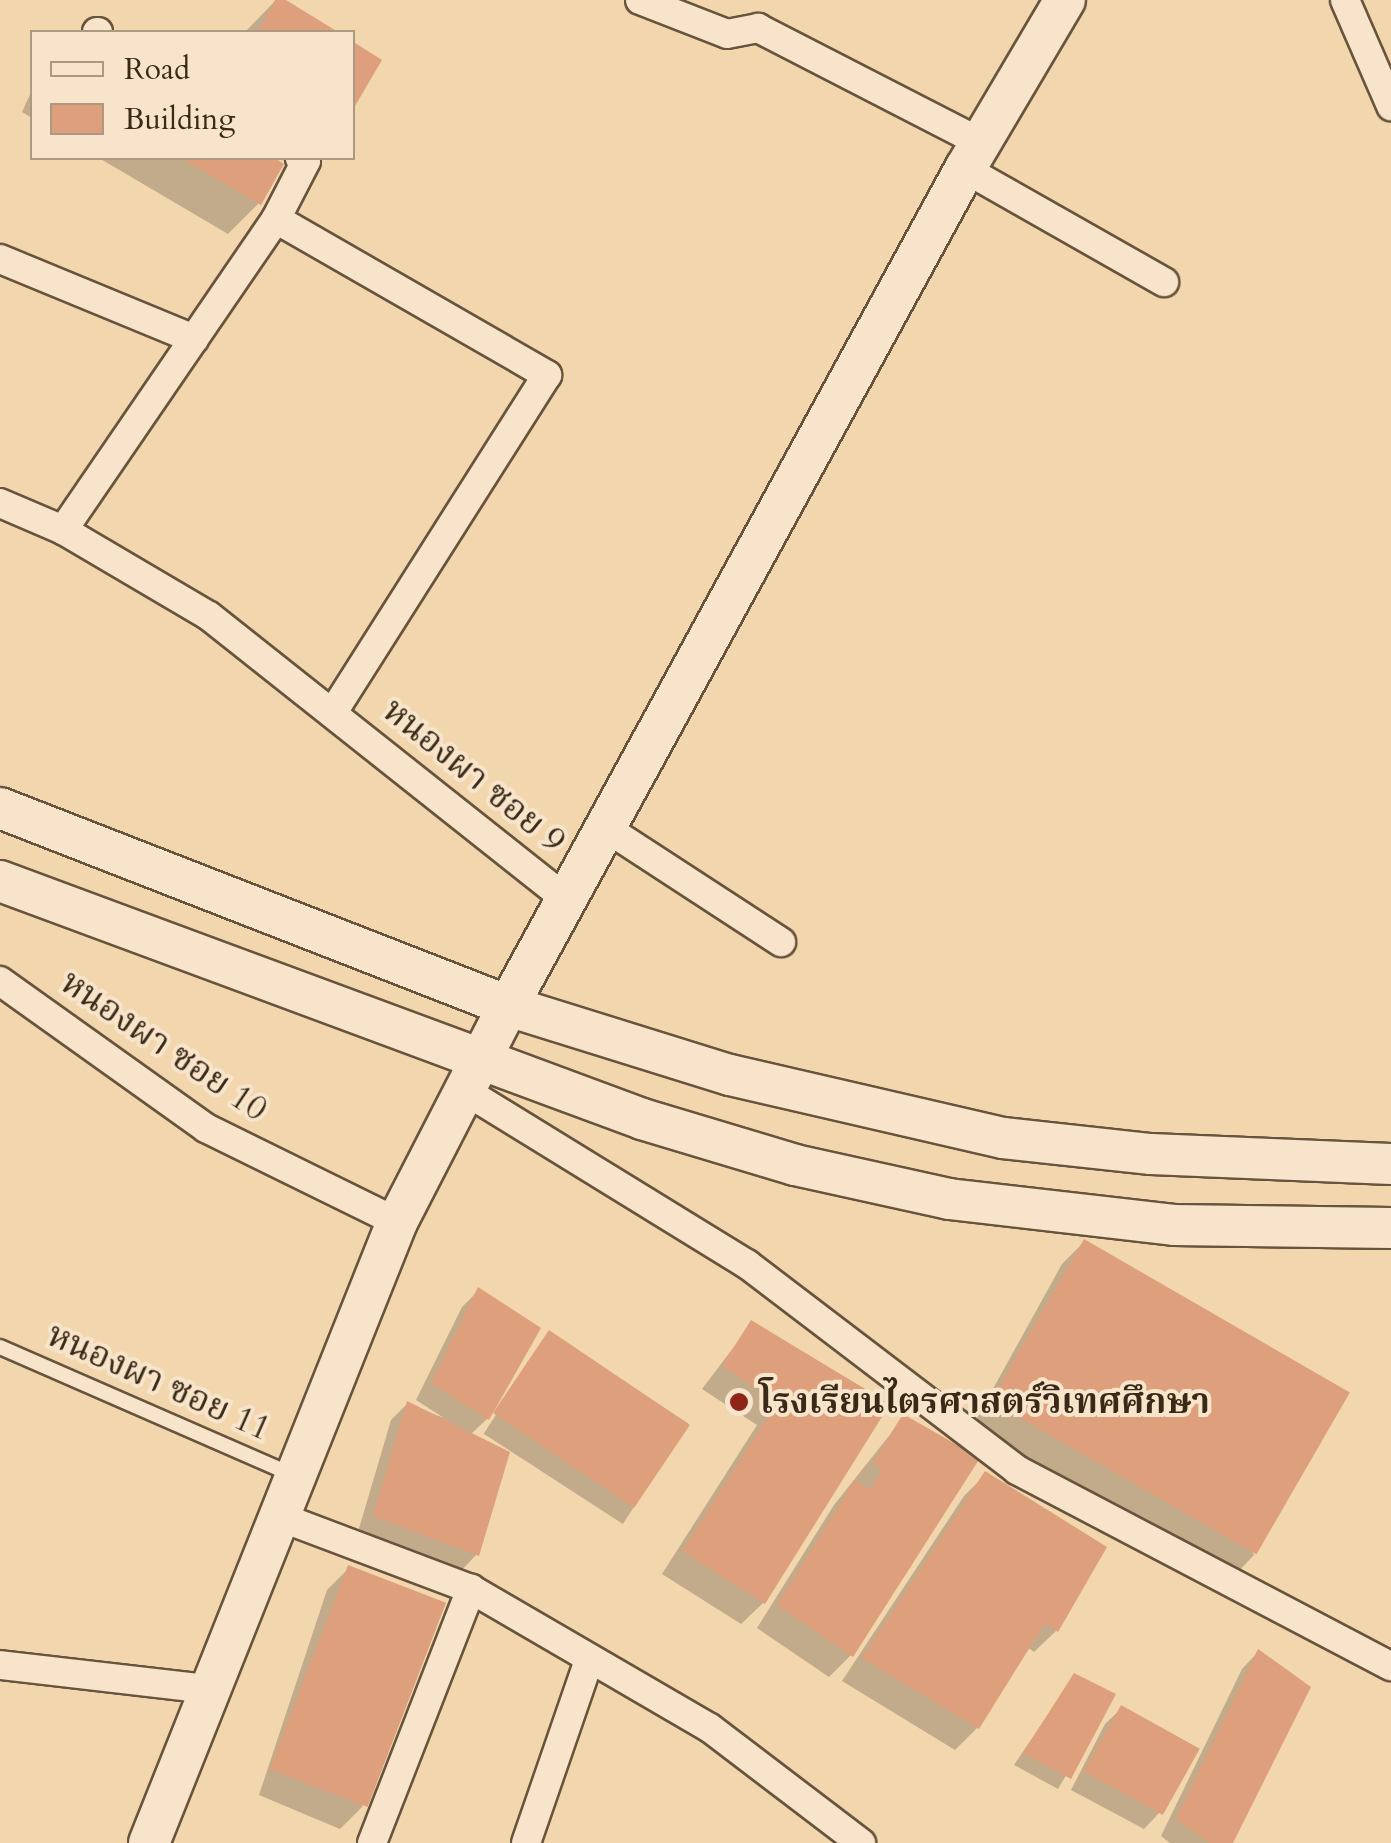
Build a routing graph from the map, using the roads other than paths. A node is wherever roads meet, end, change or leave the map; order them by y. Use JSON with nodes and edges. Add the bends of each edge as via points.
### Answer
{"nodes":[{"id":1,"x":640,"y":0,"type":"edge"},
{"id":2,"x":1065,"y":0,"type":"edge"},
{"id":3,"x":1345,"y":0,"type":"edge"},
{"id":4,"x":1391,"y":106,"type":"edge"},
{"id":5,"x":972,"y":155,"type":"junction"},
{"id":6,"x":303,"y":160,"type":"edge"},
{"id":7,"x":276,"y":219,"type":"junction"},
{"id":8,"x":0,"y":259,"type":"edge"},
{"id":9,"x":1164,"y":282,"type":"dead end"},
{"id":10,"x":194,"y":339,"type":"junction"},
{"id":11,"x":0,"y":503,"type":"edge"},
{"id":12,"x":63,"y":530,"type":"junction"},
{"id":13,"x":334,"y":711,"type":"junction"},
{"id":14,"x":0,"y":808,"type":"edge"},
{"id":15,"x":606,"y":828,"type":"junction"},
{"id":16,"x":0,"y":881,"type":"edge"},
{"id":17,"x":566,"y":899,"type":"junction"},
{"id":18,"x":782,"y":942,"type":"dead end"},
{"id":19,"x":0,"y":981,"type":"edge"},
{"id":20,"x":508,"y":1006,"type":"junction"},
{"id":21,"x":474,"y":1076,"type":"junction"},
{"id":22,"x":1391,"y":1164,"type":"edge"},
{"id":23,"x":397,"y":1222,"type":"junction"},
{"id":24,"x":1391,"y":1228,"type":"edge"},
{"id":25,"x":0,"y":1347,"type":"edge"},
{"id":26,"x":294,"y":1475,"type":"junction"},
{"id":27,"x":283,"y":1518,"type":"junction"},
{"id":28,"x":471,"y":1589,"type":"junction"},
{"id":29,"x":589,"y":1660,"type":"junction"},
{"id":30,"x":0,"y":1665,"type":"edge"},
{"id":31,"x":1391,"y":1666,"type":"edge"},
{"id":32,"x":206,"y":1690,"type":"junction"},
{"id":33,"x":149,"y":1843,"type":"edge"},
{"id":34,"x":372,"y":1843,"type":"edge"},
{"id":35,"x":526,"y":1843,"type":"edge"},
{"id":36,"x":860,"y":1843,"type":"edge"}],
"edges":[{"from":1,"to":5,"type":"street","via":[[727,34],[758,28]]},
{"from":2,"to":5,"type":"main road"},
{"from":3,"to":4,"type":"street"},
{"from":5,"to":9,"type":"street"},
{"from":5,"to":15,"type":"main road"},
{"from":6,"to":7,"type":"street"},
{"from":7,"to":10,"type":"street"},
{"from":7,"to":13,"type":"street","via":[[547,375]]},
{"from":8,"to":10,"type":"street"},
{"from":10,"to":12,"type":"street"},
{"from":11,"to":12,"type":"street","name":"หนองผา ซอย 9"},
{"from":12,"to":13,"type":"street","name":"หนองผา ซอย 9","via":[[209,616]]},
{"from":13,"to":17,"type":"street","name":"หนองผา ซอย 9"},
{"from":14,"to":20,"type":"main road"},
{"from":15,"to":17,"type":"main road"},
{"from":15,"to":18,"type":"street"},
{"from":16,"to":21,"type":"main road"},
{"from":17,"to":20,"type":"main road"},
{"from":19,"to":23,"type":"street","name":"หนองผา ซอย 10","via":[[206,1128]]},
{"from":20,"to":21,"type":"main road"},
{"from":20,"to":22,"type":"main road","via":[[730,1075],[1003,1138],[1151,1154]]},
{"from":21,"to":23,"type":"main road"},
{"from":21,"to":24,"type":"main road","via":[[795,1165],[949,1199],[1174,1226]]},
{"from":21,"to":31,"type":"street","via":[[747,1264],[1017,1470]]},
{"from":23,"to":26,"type":"main road"},
{"from":25,"to":26,"type":"lane","name":"หนองผา ซอย 11"},
{"from":26,"to":27,"type":"main road"},
{"from":27,"to":28,"type":"street"},
{"from":27,"to":32,"type":"main road"},
{"from":28,"to":29,"type":"street"},
{"from":28,"to":34,"type":"street"},
{"from":29,"to":35,"type":"street"},
{"from":29,"to":36,"type":"street","via":[[710,1728]]},
{"from":30,"to":32,"type":"street"},
{"from":32,"to":33,"type":"main road"}]}
